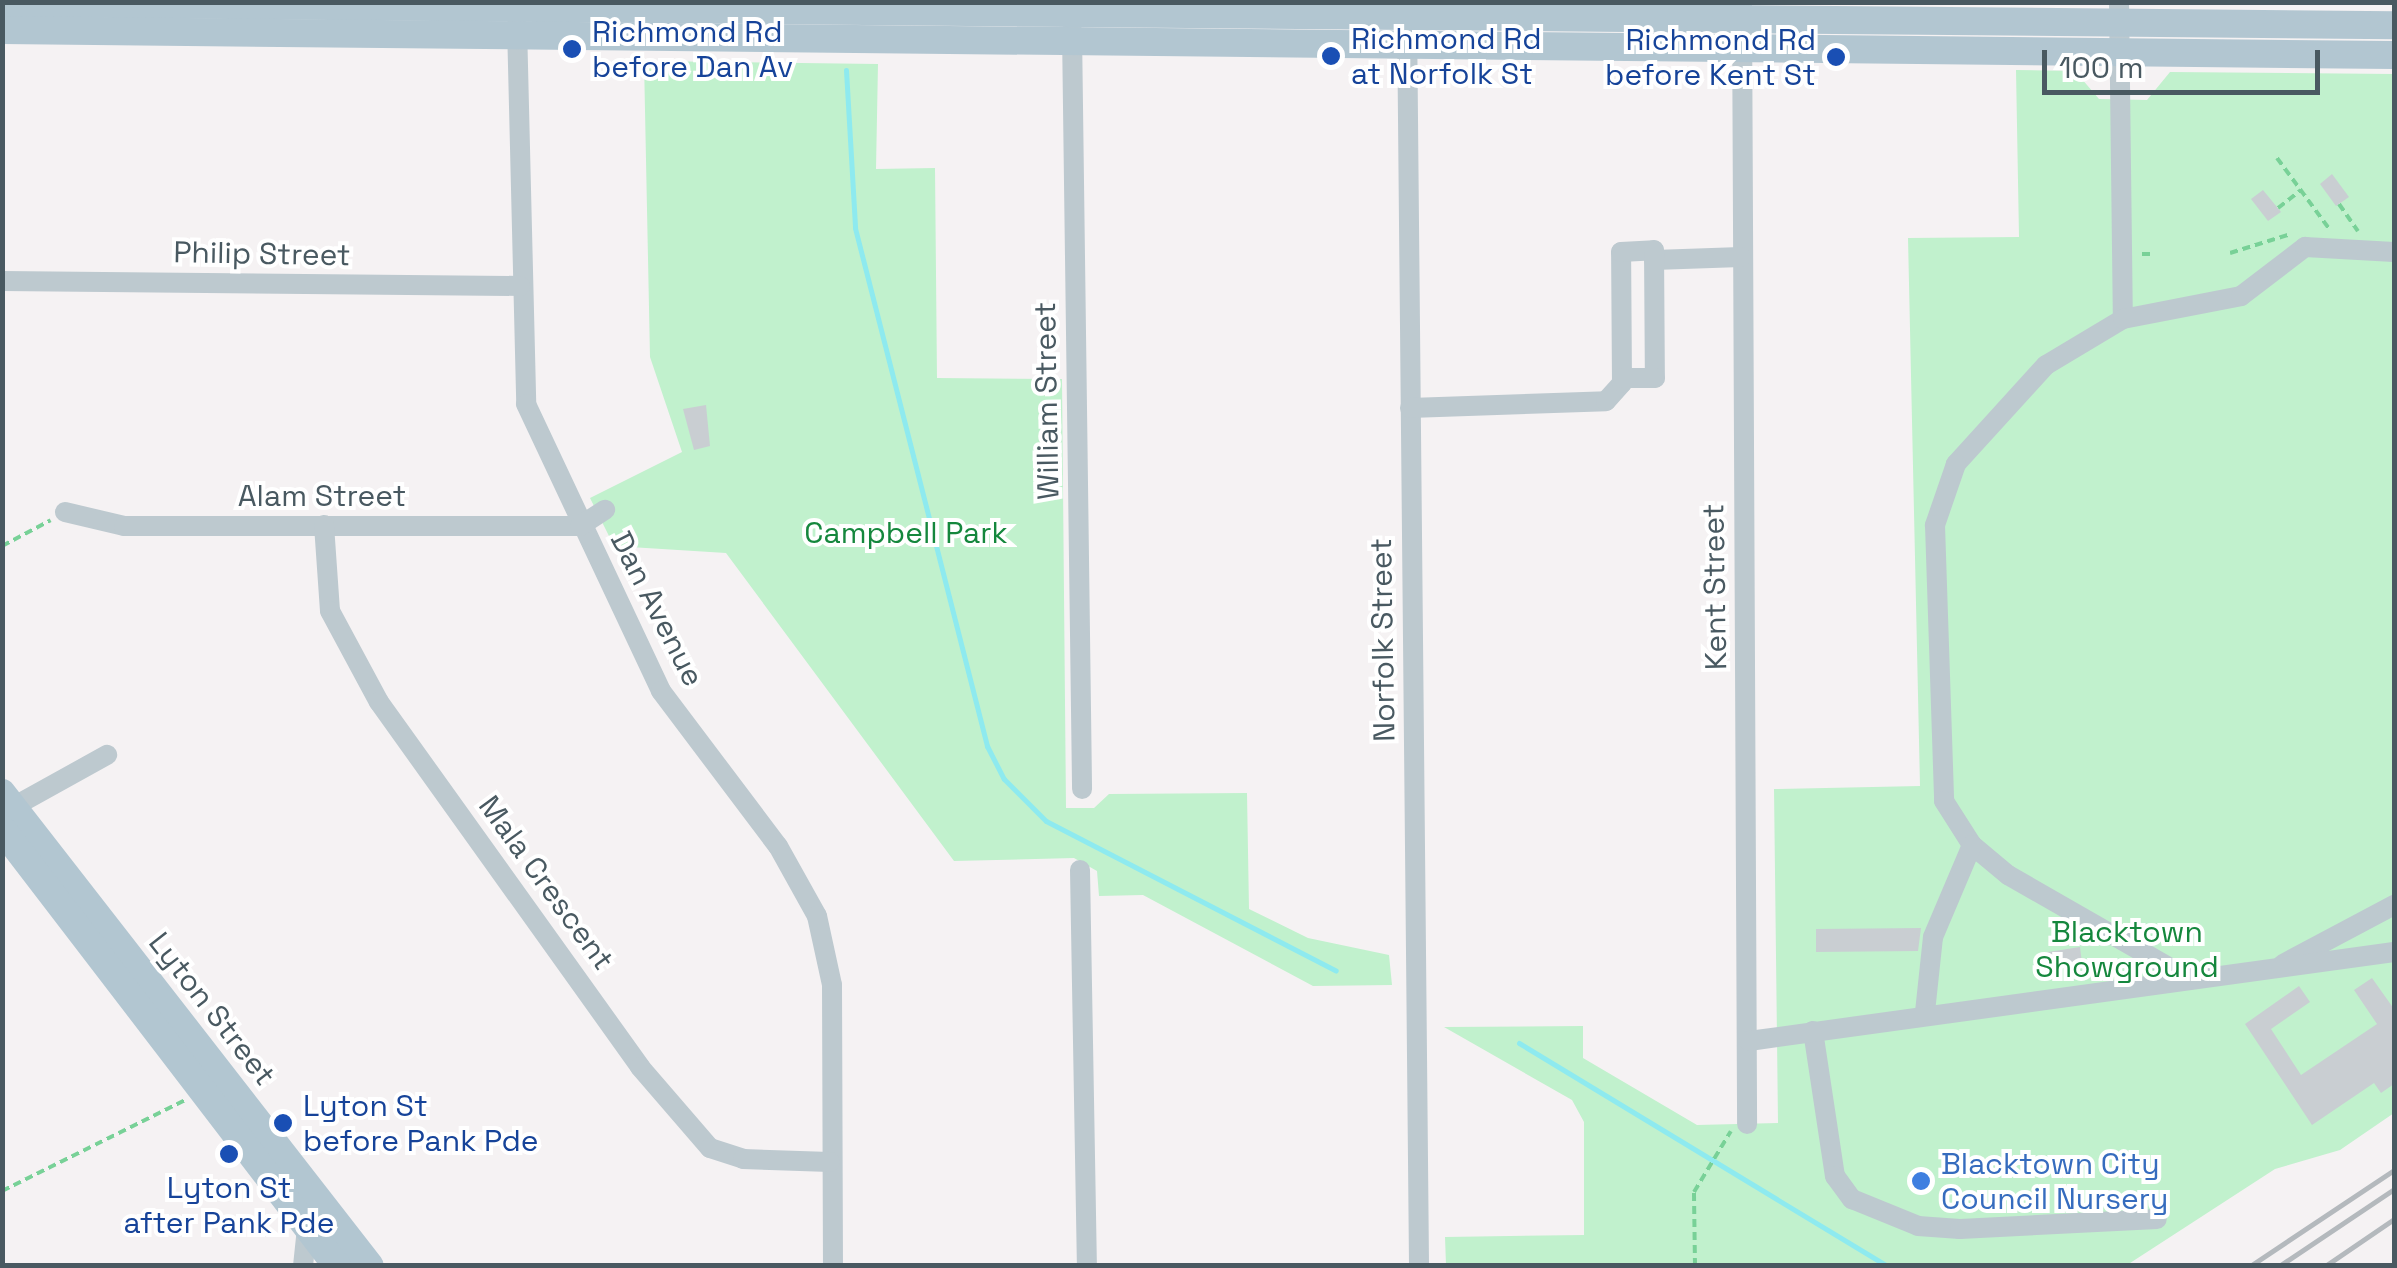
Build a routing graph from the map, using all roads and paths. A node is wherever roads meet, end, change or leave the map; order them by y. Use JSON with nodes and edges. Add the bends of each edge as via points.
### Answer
{"nodes":[{"id":1,"x":2,"y":4,"type":"edge"},
{"id":2,"x":389,"y":4,"type":"edge"},
{"id":3,"x":718,"y":6,"type":"edge"},
{"id":4,"x":517,"y":8,"type":"junction"},
{"id":5,"x":1754,"y":9,"type":"edge"},
{"id":6,"x":1072,"y":11,"type":"junction"},
{"id":7,"x":2118,"y":12,"type":"edge"},
{"id":8,"x":1407,"y":14,"type":"junction"},
{"id":9,"x":2394,"y":24,"type":"edge"},
{"id":10,"x":2,"y":30,"type":"edge"},
{"id":11,"x":388,"y":38,"type":"junction"},
{"id":12,"x":517,"y":38,"type":"junction"},
{"id":13,"x":716,"y":39,"type":"junction"},
{"id":14,"x":1072,"y":43,"type":"junction"},
{"id":15,"x":1406,"y":45,"type":"junction"},
{"id":16,"x":1739,"y":48,"type":"junction"},
{"id":17,"x":2119,"y":52,"type":"junction"},
{"id":18,"x":2394,"y":55,"type":"edge"},
{"id":19,"x":2277,"y":158,"type":"dead end"},
{"id":20,"x":2300,"y":190,"type":"junction"},
{"id":21,"x":2339,"y":204,"type":"dead end"},
{"id":22,"x":2278,"y":208,"type":"dead end"},
{"id":23,"x":2330,"y":230,"type":"dead end"},
{"id":24,"x":2358,"y":231,"type":"dead end"},
{"id":25,"x":2394,"y":252,"type":"edge"},
{"id":26,"x":2138,"y":254,"type":"dead end"},
{"id":27,"x":2154,"y":254,"type":"dead end"},
{"id":28,"x":1741,"y":257,"type":"junction"},
{"id":29,"x":1654,"y":260,"type":"junction"},
{"id":30,"x":2,"y":281,"type":"edge"},
{"id":31,"x":520,"y":286,"type":"junction"},
{"id":32,"x":2123,"y":320,"type":"junction"},
{"id":33,"x":1622,"y":378,"type":"junction"},
{"id":34,"x":1410,"y":408,"type":"junction"},
{"id":35,"x":605,"y":510,"type":"dead end"},
{"id":36,"x":65,"y":512,"type":"joint"},
{"id":37,"x":324,"y":525,"type":"junction"},
{"id":38,"x":580,"y":526,"type":"junction"},
{"id":39,"x":2,"y":546,"type":"edge"},
{"id":40,"x":107,"y":755,"type":"dead end"},
{"id":41,"x":1082,"y":789,"type":"dead end"},
{"id":42,"x":10,"y":825,"type":"edge"},
{"id":43,"x":1972,"y":845,"type":"junction"},
{"id":44,"x":1080,"y":870,"type":"dead end"},
{"id":45,"x":2394,"y":905,"type":"edge"},
{"id":46,"x":2394,"y":952,"type":"edge"},
{"id":47,"x":2277,"y":967,"type":"junction"},
{"id":48,"x":2188,"y":978,"type":"junction"},
{"id":49,"x":1924,"y":1012,"type":"junction"},
{"id":50,"x":1813,"y":1031,"type":"junction"},
{"id":51,"x":1749,"y":1042,"type":"junction"},
{"id":52,"x":185,"y":1100,"type":"dead end"},
{"id":53,"x":1747,"y":1124,"type":"dead end"},
{"id":54,"x":1723,"y":1144,"type":"dead end"},
{"id":55,"x":830,"y":1162,"type":"junction"},
{"id":56,"x":2,"y":1191,"type":"edge"},
{"id":57,"x":2157,"y":1219,"type":"dead end"},
{"id":58,"x":307,"y":1227,"type":"junction"},
{"id":59,"x":343,"y":1260,"type":"edge"},
{"id":60,"x":303,"y":1266,"type":"edge"},
{"id":61,"x":833,"y":1266,"type":"edge"},
{"id":62,"x":1087,"y":1266,"type":"edge"},
{"id":63,"x":1420,"y":1266,"type":"edge"},
{"id":64,"x":1695,"y":1266,"type":"edge"}],
"edges":[{"from":1,"to":2,"type":"main road"},
{"from":2,"to":4,"type":"main road"},
{"from":2,"to":11,"type":"street"},
{"from":3,"to":4,"type":"main road"},
{"from":3,"to":6,"type":"main road"},
{"from":3,"to":13,"type":"street"},
{"from":4,"to":12,"type":"street","name":"Dan Avenue"},
{"from":5,"to":7,"type":"main road"},
{"from":5,"to":8,"type":"main road"},
{"from":5,"to":16,"type":"street","name":"Kent Street"},
{"from":6,"to":8,"type":"main road"},
{"from":6,"to":14,"type":"street","name":"William Street"},
{"from":7,"to":9,"type":"main road"},
{"from":7,"to":17,"type":"street"},
{"from":8,"to":15,"type":"street","name":"Norfolk Street"},
{"from":10,"to":11,"type":"main road"},
{"from":11,"to":12,"type":"main road"},
{"from":12,"to":13,"type":"main road"},
{"from":12,"to":31,"type":"street","name":"Dan Avenue"},
{"from":13,"to":14,"type":"main road"},
{"from":14,"to":15,"type":"main road"},
{"from":14,"to":41,"type":"street","name":"William Street"},
{"from":15,"to":16,"type":"main road"},
{"from":15,"to":34,"type":"street","name":"Norfolk Street"},
{"from":16,"to":17,"type":"main road"},
{"from":16,"to":28,"type":"street","name":"Kent Street"},
{"from":17,"to":18,"type":"main road"},
{"from":17,"to":32,"type":"street"},
{"from":19,"to":20,"type":"path"},
{"from":20,"to":22,"type":"path"},
{"from":20,"to":23,"type":"path"},
{"from":21,"to":24,"type":"path"},
{"from":25,"to":32,"type":"street","via":[[2305,247],[2241,296]]},
{"from":26,"to":27,"type":"path"},
{"from":28,"to":29,"type":"street"},
{"from":28,"to":51,"type":"street","name":"Kent Street"},
{"from":29,"to":33,"type":"street","via":[[1655,378]]},
{"from":29,"to":33,"type":"street","via":[[1654,250],[1621,252]]},
{"from":30,"to":31,"type":"street","name":"Philip Street"},
{"from":31,"to":38,"type":"street","name":"Dan Avenue","via":[[526,404]]},
{"from":32,"to":43,"type":"street","via":[[2070,347],[1997,411],[1956,464],[1935,525],[1944,801]]},
{"from":33,"to":34,"type":"street","via":[[1602,403]]},
{"from":34,"to":63,"type":"street","name":"Norfolk Street"},
{"from":35,"to":38,"type":"street"},
{"from":36,"to":37,"type":"street","name":"Alam Street","via":[[124,526]]},
{"from":36,"to":39,"type":"path"},
{"from":37,"to":38,"type":"street","name":"Alam Street"},
{"from":37,"to":55,"type":"street","name":"Mala Crescent","via":[[330,611],[379,702],[640,1068],[710,1148],[743,1159]]},
{"from":38,"to":55,"type":"street","name":"Dan Avenue","via":[[661,691],[778,846],[818,916],[832,985]]},
{"from":40,"to":42,"type":"street"},
{"from":42,"to":58,"type":"main road","name":"Lyton Street"},
{"from":42,"to":59,"type":"main road","name":"Lyton Street"},
{"from":43,"to":48,"type":"street"},
{"from":43,"to":49,"type":"street","via":[[1933,937]]},
{"from":44,"to":62,"type":"street"},
{"from":45,"to":47,"type":"street"},
{"from":46,"to":47,"type":"street"},
{"from":47,"to":48,"type":"street"},
{"from":48,"to":49,"type":"street"},
{"from":49,"to":50,"type":"street"},
{"from":50,"to":51,"type":"street"},
{"from":50,"to":57,"type":"street","via":[[1836,1176],[1852,1199],[1918,1226],[1960,1230]]},
{"from":51,"to":53,"type":"street","name":"Kent Street"},
{"from":52,"to":56,"type":"path"},
{"from":54,"to":64,"type":"path","via":[[1694,1192]]},
{"from":55,"to":61,"type":"street","name":"Dan Avenue"},
{"from":58,"to":59,"type":"main road","name":"Lyton Street"},
{"from":58,"to":60,"type":"street"}]}
